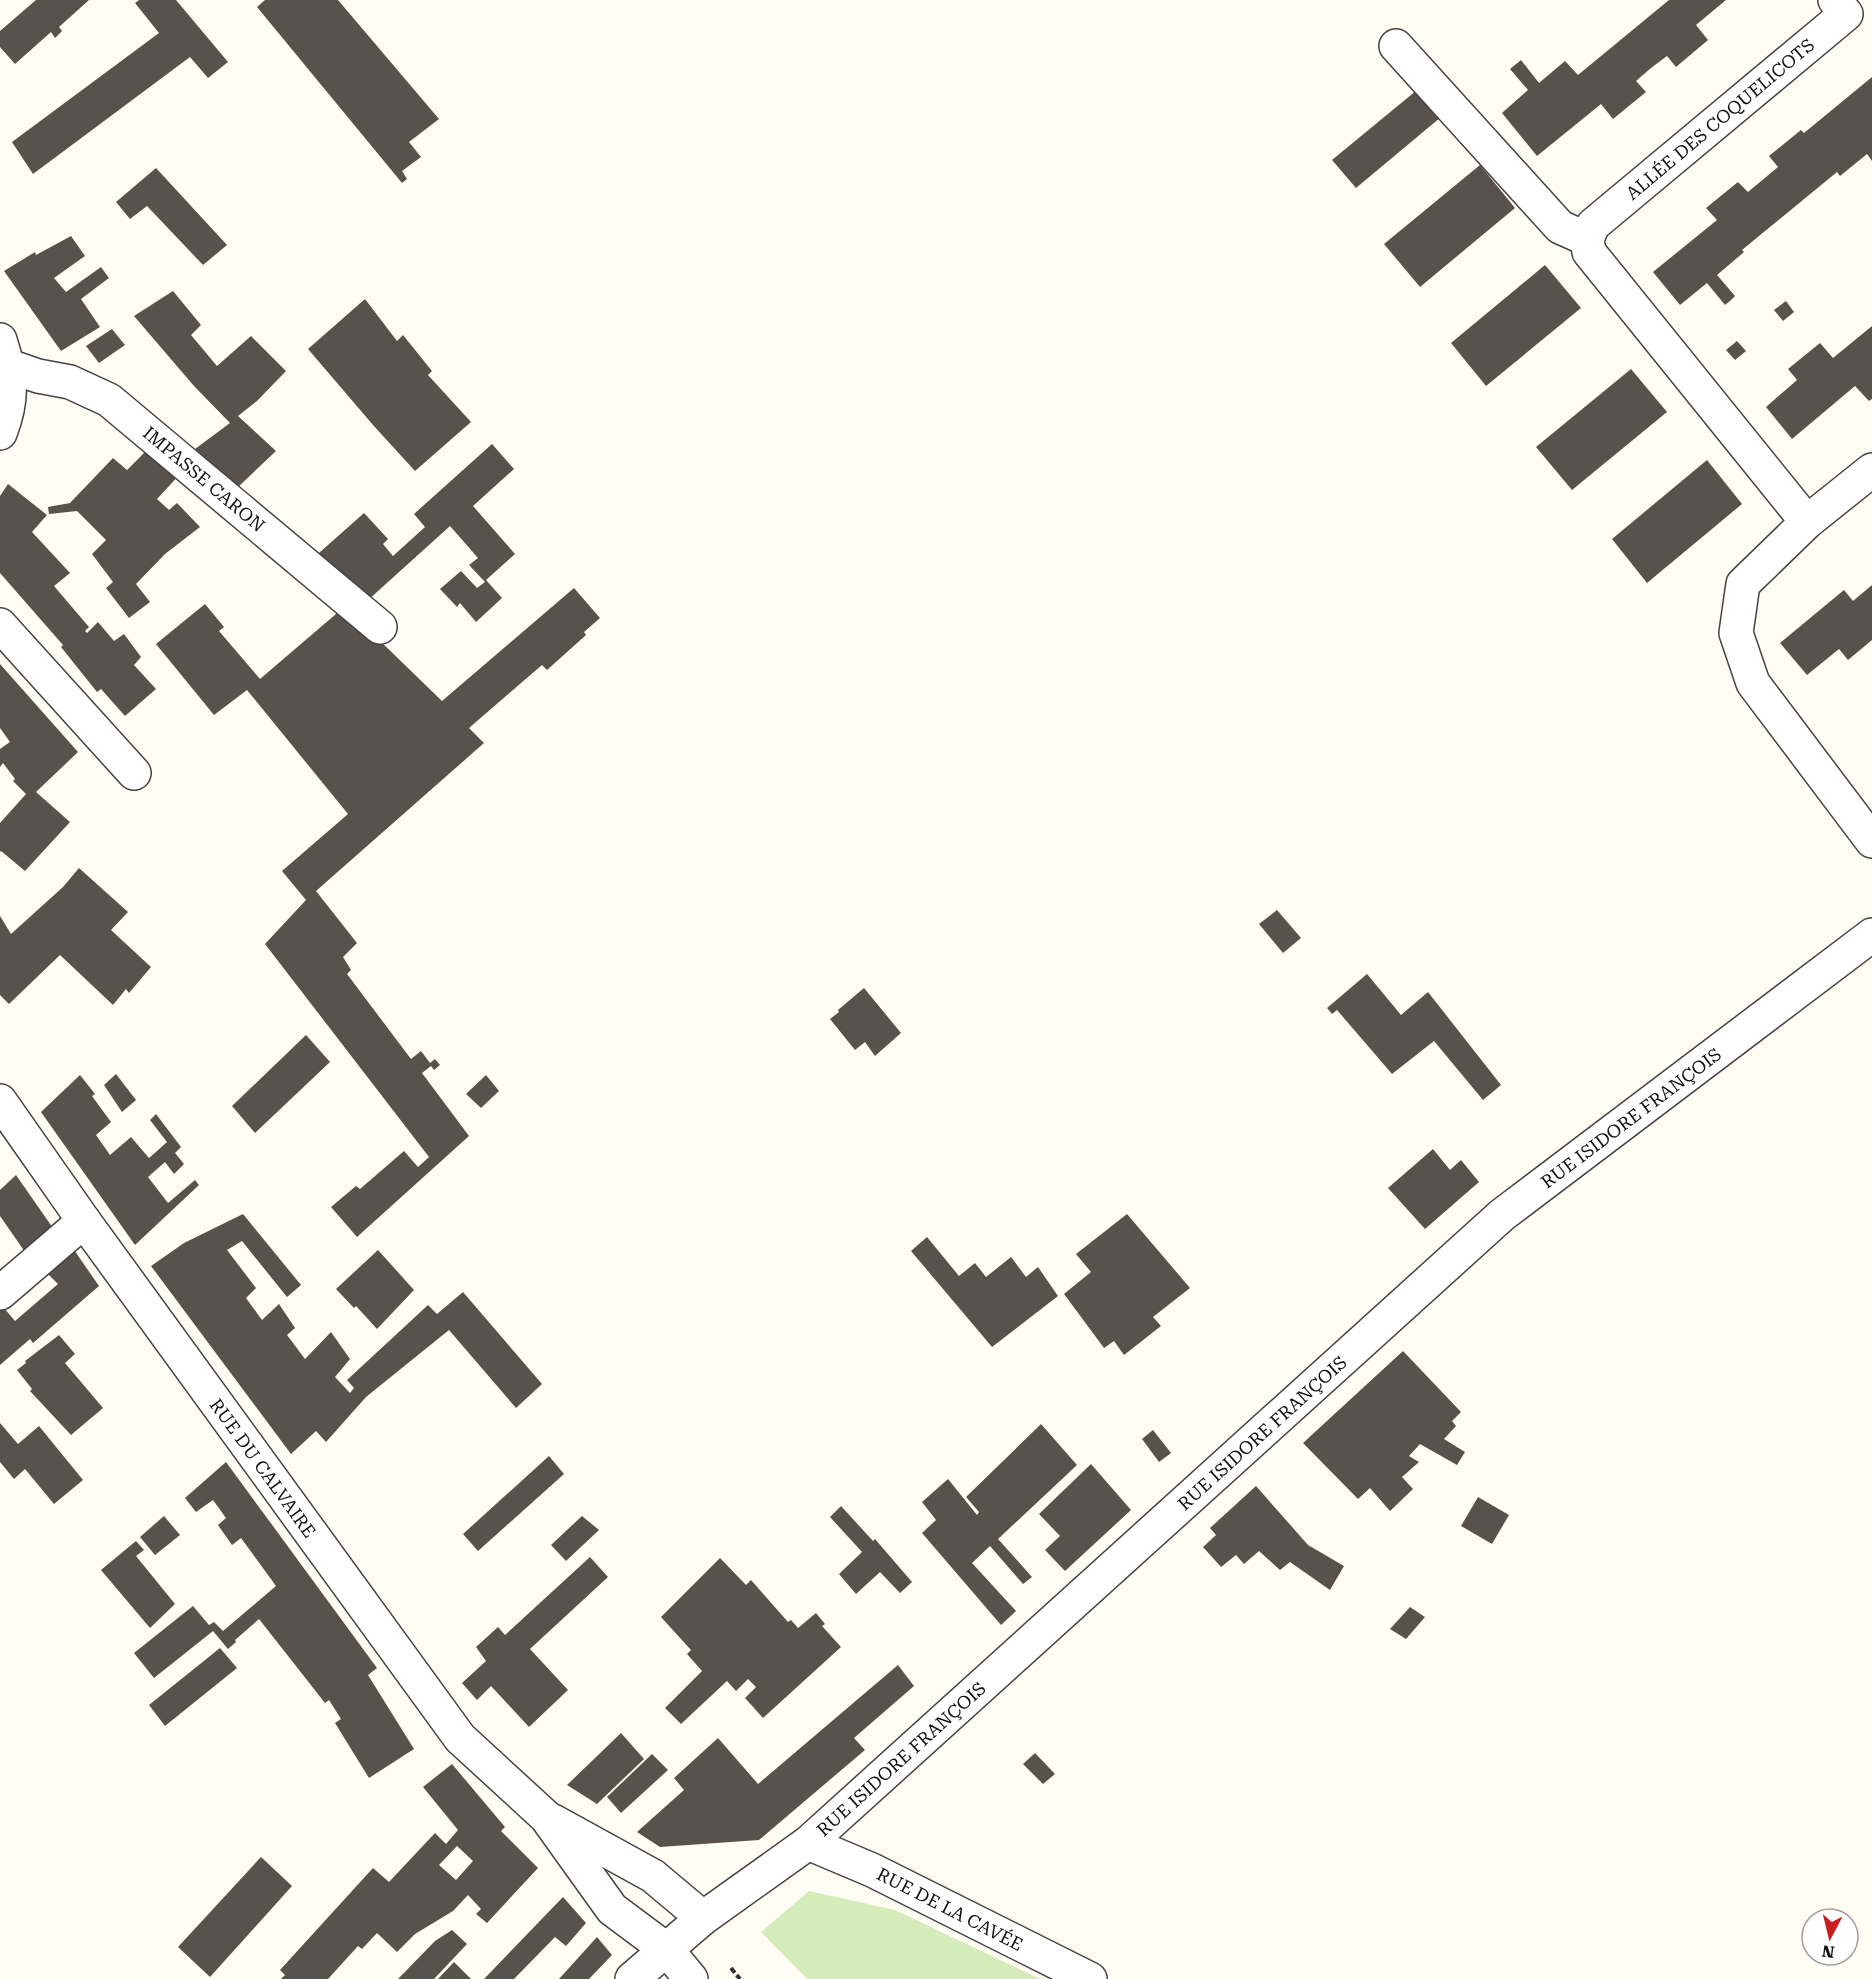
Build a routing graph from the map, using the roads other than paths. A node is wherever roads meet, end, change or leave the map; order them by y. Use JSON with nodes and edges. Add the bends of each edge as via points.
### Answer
{"nodes":[{"id":1,"x":1848,"y":5,"type":"edge"},
{"id":2,"x":1396,"y":46,"type":"dead end"},
{"id":3,"x":1587,"y":239,"type":"junction"},
{"id":4,"x":4,"y":353,"type":"edge"},
{"id":5,"x":0,"y":432,"type":"edge"},
{"id":6,"x":1872,"y":470,"type":"edge"},
{"id":7,"x":1807,"y":522,"type":"junction"},
{"id":8,"x":0,"y":625,"type":"edge"},
{"id":9,"x":380,"y":627,"type":"dead end"},
{"id":10,"x":134,"y":773,"type":"dead end"},
{"id":11,"x":1872,"y":841,"type":"edge"},
{"id":12,"x":1872,"y":935,"type":"edge"},
{"id":13,"x":0,"y":1101,"type":"edge"},
{"id":14,"x":84,"y":1221,"type":"junction"},
{"id":15,"x":0,"y":1293,"type":"edge"},
{"id":16,"x":546,"y":1817,"type":"junction"},
{"id":17,"x":808,"y":1843,"type":"junction"},
{"id":18,"x":703,"y":1917,"type":"junction"},
{"id":19,"x":667,"y":1950,"type":"junction"},
{"id":20,"x":632,"y":1979,"type":"edge"},
{"id":21,"x":691,"y":1979,"type":"edge"},
{"id":22,"x":1090,"y":1979,"type":"edge"}],
"edges":[{"from":1,"to":3,"type":"street","name":"ALLÉE DES COQUELICOTS","via":[[1593,225]]},
{"from":2,"to":3,"type":"street","via":[[1560,227]]},
{"from":3,"to":7,"type":"street","via":[[1589,252]]},
{"from":4,"to":5,"type":"street","via":[[10,402]]},
{"from":4,"to":9,"type":"street","name":"IMPASSE CARON","via":[[38,376],[70,382],[110,400]]},
{"from":6,"to":7,"type":"street"},
{"from":7,"to":11,"type":"street","via":[[1743,584],[1736,633],[1753,683]]},
{"from":8,"to":10,"type":"street"},
{"from":12,"to":17,"type":"street","name":"RUE ISIDORE FRANÇOIS","via":[[1502,1215]]},
{"from":13,"to":14,"type":"street","name":"RUE DU CALVAIRE"},
{"from":14,"to":15,"type":"street"},
{"from":14,"to":16,"type":"street","name":"RUE DU CALVAIRE","via":[[460,1738]]},
{"from":16,"to":18,"type":"street","name":"RUE DU CALVAIRE","via":[[653,1876]]},
{"from":16,"to":19,"type":"street","name":"RUE DU CALVAIRE","via":[[612,1909]]},
{"from":17,"to":18,"type":"street","name":"RUE ISIDORE FRANÇOIS"},
{"from":17,"to":22,"type":"street","name":"RUE DE LA CAVÉE","via":[[872,1870]]},
{"from":18,"to":19,"type":"street","name":"RUE ISIDORE FRANÇOIS"},
{"from":19,"to":20,"type":"street","name":"RUE ISIDORE FRANÇOIS"},
{"from":19,"to":21,"type":"street","name":"RUE DU CALVAIRE"}]}
